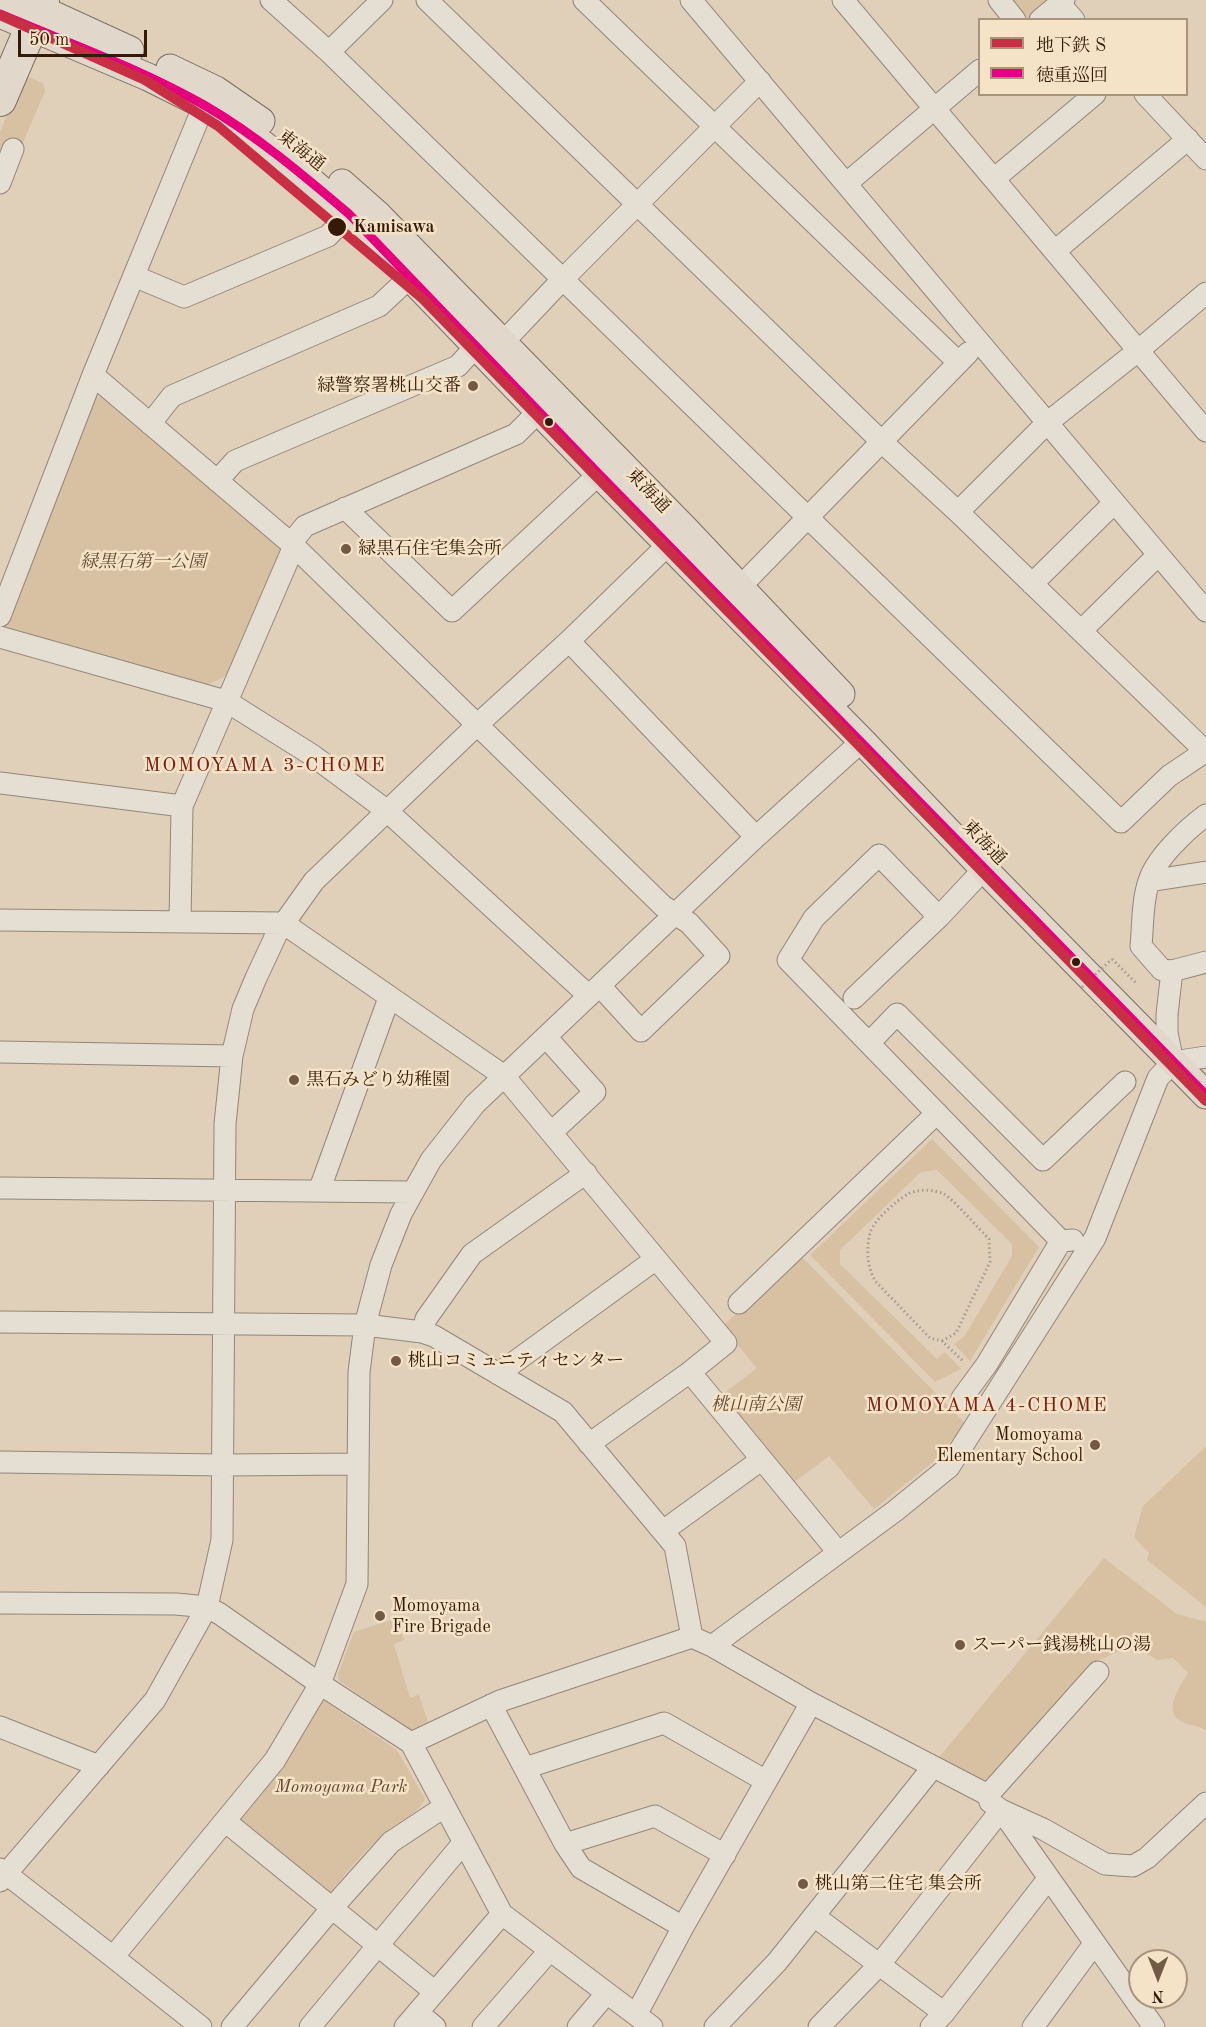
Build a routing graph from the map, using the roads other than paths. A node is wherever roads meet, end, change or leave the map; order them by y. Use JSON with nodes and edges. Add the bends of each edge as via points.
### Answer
{"nodes":[{"id":1,"x":271,"y":0,"type":"edge"},
{"id":2,"x":382,"y":0,"type":"edge"},
{"id":3,"x":427,"y":0,"type":"edge"},
{"id":4,"x":584,"y":0,"type":"edge"},
{"id":5,"x":843,"y":0,"type":"edge"},
{"id":6,"x":999,"y":0,"type":"edge"},
{"id":7,"x":698,"y":2,"type":"edge"},
{"id":8,"x":1066,"y":8,"type":"edge"},
{"id":9,"x":17,"y":13,"type":"edge"},
{"id":10,"x":1013,"y":18,"type":"edge"},
{"id":11,"x":1044,"y":18,"type":"edge"},
{"id":12,"x":328,"y":52,"type":"junction"},
{"id":13,"x":978,"y":72,"type":"edge"},
{"id":14,"x":760,"y":81,"type":"junction"},
{"id":15,"x":1093,"y":96,"type":"edge"},
{"id":16,"x":1147,"y":96,"type":"edge"},
{"id":17,"x":0,"y":100,"type":"edge"},
{"id":18,"x":204,"y":105,"type":"junction"},
{"id":19,"x":935,"y":109,"type":"junction"},
{"id":20,"x":714,"y":126,"type":"junction"},
{"id":21,"x":1188,"y":139,"type":"junction"},
{"id":22,"x":14,"y":149,"type":"dead end"},
{"id":23,"x":1206,"y":159,"type":"edge"},
{"id":24,"x":994,"y":179,"type":"junction"},
{"id":25,"x":0,"y":183,"type":"edge"},
{"id":26,"x":847,"y":183,"type":"junction"},
{"id":27,"x":638,"y":204,"type":"junction"},
{"id":28,"x":349,"y":214,"type":"junction"},
{"id":29,"x":1055,"y":251,"type":"junction"},
{"id":30,"x":134,"y":276,"type":"junction"},
{"id":31,"x":410,"y":277,"type":"junction"},
{"id":32,"x":562,"y":280,"type":"junction"},
{"id":33,"x":1206,"y":293,"type":"edge"},
{"id":34,"x":979,"y":342,"type":"junction"},
{"id":35,"x":489,"y":349,"type":"junction"},
{"id":36,"x":1139,"y":350,"type":"junction"},
{"id":37,"x":958,"y":362,"type":"junction"},
{"id":38,"x":93,"y":375,"type":"junction"},
{"id":39,"x":539,"y":411,"type":"junction"},
{"id":40,"x":150,"y":423,"type":"junction"},
{"id":41,"x":1047,"y":423,"type":"junction"},
{"id":42,"x":1206,"y":431,"type":"edge"},
{"id":43,"x":882,"y":441,"type":"junction"},
{"id":44,"x":599,"y":474,"type":"junction"},
{"id":45,"x":217,"y":481,"type":"junction"},
{"id":46,"x":1114,"y":503,"type":"junction"},
{"id":47,"x":345,"y":508,"type":"junction"},
{"id":48,"x":958,"y":512,"type":"junction"},
{"id":49,"x":808,"y":517,"type":"junction"},
{"id":50,"x":676,"y":536,"type":"junction"},
{"id":51,"x":293,"y":545,"type":"junction"},
{"id":52,"x":1158,"y":555,"type":"junction"},
{"id":53,"x":1032,"y":584,"type":"junction"},
{"id":54,"x":740,"y":587,"type":"junction"},
{"id":55,"x":1206,"y":611,"type":"edge"},
{"id":56,"x":0,"y":616,"type":"edge"},
{"id":57,"x":1081,"y":631,"type":"junction"},
{"id":58,"x":0,"y":637,"type":"edge"},
{"id":59,"x":569,"y":641,"type":"junction"},
{"id":60,"x":226,"y":701,"type":"junction"},
{"id":61,"x":477,"y":725,"type":"junction"},
{"id":62,"x":862,"y":741,"type":"junction"},
{"id":63,"x":1206,"y":751,"type":"edge"},
{"id":64,"x":0,"y":783,"type":"edge"},
{"id":65,"x":182,"y":806,"type":"junction"},
{"id":66,"x":386,"y":810,"type":"junction"},
{"id":67,"x":1206,"y":814,"type":"edge"},
{"id":68,"x":756,"y":837,"type":"junction"},
{"id":69,"x":984,"y":870,"type":"junction"},
{"id":70,"x":1206,"y":872,"type":"edge"},
{"id":71,"x":1149,"y":881,"type":"junction"},
{"id":72,"x":675,"y":914,"type":"junction"},
{"id":73,"x":939,"y":917,"type":"junction"},
{"id":74,"x":0,"y":920,"type":"edge"},
{"id":75,"x":180,"y":922,"type":"junction"},
{"id":76,"x":283,"y":923,"type":"junction"},
{"id":77,"x":1206,"y":962,"type":"edge"},
{"id":78,"x":1172,"y":971,"type":"junction"},
{"id":79,"x":594,"y":992,"type":"junction"},
{"id":80,"x":389,"y":998,"type":"junction"},
{"id":81,"x":854,"y":998,"type":"dead end"},
{"id":82,"x":1167,"y":1033,"type":"junction"},
{"id":83,"x":546,"y":1036,"type":"junction"},
{"id":84,"x":869,"y":1042,"type":"junction"},
{"id":85,"x":0,"y":1052,"type":"edge"},
{"id":86,"x":232,"y":1056,"type":"junction"},
{"id":87,"x":1194,"y":1063,"type":"edge"},
{"id":88,"x":504,"y":1076,"type":"junction"},
{"id":89,"x":1125,"y":1082,"type":"dead end"},
{"id":90,"x":1206,"y":1095,"type":"edge"},
{"id":91,"x":937,"y":1113,"type":"junction"},
{"id":92,"x":552,"y":1132,"type":"junction"},
{"id":93,"x":586,"y":1173,"type":"junction"},
{"id":94,"x":0,"y":1188,"type":"edge"},
{"id":95,"x":226,"y":1191,"type":"junction"},
{"id":96,"x":319,"y":1191,"type":"junction"},
{"id":97,"x":412,"y":1192,"type":"junction"},
{"id":98,"x":1095,"y":1238,"type":"junction"},
{"id":99,"x":1061,"y":1241,"type":"junction"},
{"id":100,"x":656,"y":1258,"type":"junction"},
{"id":101,"x":740,"y":1303,"type":"dead end"},
{"id":102,"x":0,"y":1322,"type":"edge"},
{"id":103,"x":224,"y":1324,"type":"junction"},
{"id":104,"x":365,"y":1325,"type":"junction"},
{"id":105,"x":422,"y":1332,"type":"junction"},
{"id":106,"x":690,"y":1372,"type":"junction"},
{"id":107,"x":498,"y":1374,"type":"junction"},
{"id":108,"x":962,"y":1398,"type":"dead end"},
{"id":109,"x":590,"y":1444,"type":"junction"},
{"id":110,"x":761,"y":1460,"type":"junction"},
{"id":111,"x":0,"y":1462,"type":"edge"},
{"id":112,"x":358,"y":1464,"type":"junction"},
{"id":113,"x":222,"y":1465,"type":"junction"},
{"id":114,"x":663,"y":1531,"type":"junction"},
{"id":115,"x":838,"y":1552,"type":"junction"},
{"id":116,"x":0,"y":1603,"type":"edge"},
{"id":117,"x":207,"y":1607,"type":"junction"},
{"id":118,"x":692,"y":1637,"type":"junction"},
{"id":119,"x":712,"y":1646,"type":"junction"},
{"id":120,"x":1098,"y":1672,"type":"dead end"},
{"id":121,"x":320,"y":1684,"type":"junction"},
{"id":122,"x":811,"y":1702,"type":"junction"},
{"id":123,"x":491,"y":1704,"type":"junction"},
{"id":124,"x":0,"y":1727,"type":"edge"},
{"id":125,"x":411,"y":1743,"type":"junction"},
{"id":126,"x":99,"y":1766,"type":"junction"},
{"id":127,"x":933,"y":1767,"type":"junction"},
{"id":128,"x":525,"y":1768,"type":"junction"},
{"id":129,"x":766,"y":1781,"type":"junction"},
{"id":130,"x":994,"y":1802,"type":"junction"},
{"id":131,"x":1206,"y":1803,"type":"edge"},
{"id":132,"x":444,"y":1808,"type":"junction"},
{"id":133,"x":225,"y":1821,"type":"junction"},
{"id":134,"x":464,"y":1842,"type":"junction"},
{"id":135,"x":565,"y":1844,"type":"junction"},
{"id":136,"x":725,"y":1855,"type":"junction"},
{"id":137,"x":2,"y":1874,"type":"edge"},
{"id":138,"x":1048,"y":1879,"type":"junction"},
{"id":139,"x":332,"y":1908,"type":"junction"},
{"id":140,"x":502,"y":1914,"type":"junction"},
{"id":141,"x":814,"y":1916,"type":"junction"},
{"id":142,"x":683,"y":1927,"type":"junction"},
{"id":143,"x":1094,"y":1944,"type":"junction"},
{"id":144,"x":377,"y":1945,"type":"junction"},
{"id":145,"x":549,"y":1950,"type":"junction"},
{"id":146,"x":113,"y":1957,"type":"junction"},
{"id":147,"x":880,"y":1964,"type":"junction"},
{"id":148,"x":435,"y":1992,"type":"junction"},
{"id":149,"x":606,"y":1994,"type":"junction"},
{"id":150,"x":412,"y":2020,"type":"edge"},
{"id":151,"x":938,"y":2020,"type":"edge"},
{"id":152,"x":644,"y":2021,"type":"edge"},
{"id":153,"x":1153,"y":2026,"type":"edge"},
{"id":154,"x":201,"y":2027,"type":"edge"},
{"id":155,"x":232,"y":2027,"type":"edge"},
{"id":156,"x":310,"y":2027,"type":"edge"},
{"id":157,"x":435,"y":2027,"type":"edge"},
{"id":158,"x":483,"y":2027,"type":"edge"},
{"id":159,"x":578,"y":2027,"type":"edge"},
{"id":160,"x":715,"y":2027,"type":"edge"},
{"id":161,"x":819,"y":2027,"type":"edge"},
{"id":162,"x":1033,"y":2027,"type":"edge"}],
"edges":[{"from":1,"to":12,"type":"street"},
{"from":2,"to":12,"type":"street"},
{"from":3,"to":27,"type":"street"},
{"from":4,"to":20,"type":"street"},
{"from":5,"to":19,"type":"street"},
{"from":6,"to":10,"type":"street"},
{"from":7,"to":14,"type":"street"},
{"from":8,"to":11,"type":"street"},
{"from":9,"to":17,"type":"highway"},
{"from":9,"to":18,"type":"main road","name":"東海通"},
{"from":9,"to":35,"type":"main road","name":"東海通","via":[[216,90],[280,135],[376,213]]},
{"from":12,"to":32,"type":"street"},
{"from":13,"to":19,"type":"street"},
{"from":14,"to":20,"type":"street"},
{"from":14,"to":26,"type":"street"},
{"from":15,"to":24,"type":"street"},
{"from":16,"to":21,"type":"street"},
{"from":18,"to":28,"type":"main road","name":"東海通","via":[[252,136]]},
{"from":18,"to":30,"type":"street"},
{"from":19,"to":24,"type":"street"},
{"from":19,"to":26,"type":"street"},
{"from":20,"to":27,"type":"street"},
{"from":20,"to":37,"type":"street"},
{"from":21,"to":23,"type":"street"},
{"from":21,"to":29,"type":"street"},
{"from":22,"to":25,"type":"street"},
{"from":24,"to":29,"type":"street"},
{"from":26,"to":34,"type":"street"},
{"from":27,"to":32,"type":"street"},
{"from":27,"to":43,"type":"street"},
{"from":28,"to":30,"type":"street","via":[[328,236],[184,297]]},
{"from":28,"to":31,"type":"main road","name":"東海通"},
{"from":29,"to":36,"type":"street"},
{"from":30,"to":38,"type":"street"},
{"from":31,"to":35,"type":"main road","name":"東海通"},
{"from":31,"to":40,"type":"street","via":[[379,306],[172,396]]},
{"from":32,"to":35,"type":"street"},
{"from":32,"to":49,"type":"street"},
{"from":33,"to":36,"type":"street"},
{"from":34,"to":37,"type":"street"},
{"from":34,"to":41,"type":"street"},
{"from":35,"to":39,"type":"main road","name":"東海通"},
{"from":35,"to":45,"type":"street","via":[[458,366],[235,461]]},
{"from":35,"to":50,"type":"main road","name":"東海通"},
{"from":36,"to":41,"type":"street"},
{"from":36,"to":42,"type":"street"},
{"from":37,"to":43,"type":"street"},
{"from":38,"to":40,"type":"street"},
{"from":38,"to":56,"type":"street"},
{"from":39,"to":44,"type":"main road","name":"東海通"},
{"from":39,"to":47,"type":"street","via":[[516,434]]},
{"from":40,"to":45,"type":"street"},
{"from":41,"to":46,"type":"street"},
{"from":41,"to":48,"type":"street"},
{"from":43,"to":48,"type":"street"},
{"from":43,"to":49,"type":"street"},
{"from":44,"to":47,"type":"street","via":[[452,611]]},
{"from":44,"to":50,"type":"main road","name":"東海通"},
{"from":45,"to":51,"type":"street"},
{"from":46,"to":52,"type":"street"},
{"from":46,"to":53,"type":"street"},
{"from":47,"to":51,"type":"street","via":[[305,526]]},
{"from":48,"to":53,"type":"street"},
{"from":49,"to":54,"type":"street"},
{"from":49,"to":63,"type":"street","via":[[1121,822],[1168,776]]},
{"from":50,"to":54,"type":"main road","name":"東海通"},
{"from":50,"to":59,"type":"street"},
{"from":50,"to":62,"type":"main road","name":"東海通"},
{"from":51,"to":60,"type":"street"},
{"from":51,"to":61,"type":"street"},
{"from":52,"to":55,"type":"street"},
{"from":52,"to":57,"type":"street"},
{"from":53,"to":57,"type":"street"},
{"from":54,"to":82,"type":"main road","name":"東海通"},
{"from":57,"to":63,"type":"street"},
{"from":58,"to":60,"type":"street"},
{"from":59,"to":61,"type":"street"},
{"from":59,"to":68,"type":"street"},
{"from":60,"to":65,"type":"street"},
{"from":60,"to":66,"type":"street","via":[[312,755]]},
{"from":61,"to":66,"type":"street"},
{"from":61,"to":72,"type":"street"},
{"from":62,"to":68,"type":"street"},
{"from":62,"to":69,"type":"main road","name":"東海通"},
{"from":64,"to":65,"type":"street"},
{"from":65,"to":75,"type":"street"},
{"from":66,"to":76,"type":"street","via":[[314,881]]},
{"from":66,"to":79,"type":"street"},
{"from":67,"to":71,"type":"street","via":[[1170,849]]},
{"from":68,"to":72,"type":"street"},
{"from":69,"to":73,"type":"street"},
{"from":69,"to":87,"type":"main road","name":"東海通"},
{"from":70,"to":71,"type":"street"},
{"from":71,"to":78,"type":"street","via":[[1141,946],[1162,970]]},
{"from":72,"to":79,"type":"street"},
{"from":72,"to":79,"type":"street","via":[[689,923],[719,956],[641,1031]]},
{"from":73,"to":81,"type":"street"},
{"from":73,"to":84,"type":"street","via":[[879,855],[814,918],[788,960]]},
{"from":74,"to":75,"type":"street"},
{"from":75,"to":76,"type":"street"},
{"from":76,"to":80,"type":"street"},
{"from":76,"to":86,"type":"street","via":[[251,989]]},
{"from":77,"to":78,"type":"street"},
{"from":78,"to":82,"type":"street"},
{"from":79,"to":83,"type":"street"},
{"from":80,"to":88,"type":"street"},
{"from":80,"to":96,"type":"street"},
{"from":82,"to":87,"type":"main road","name":"東海通"},
{"from":83,"to":88,"type":"street"},
{"from":83,"to":92,"type":"street","via":[[595,1092]]},
{"from":84,"to":89,"type":"street","via":[[897,1014],[1043,1160]]},
{"from":84,"to":91,"type":"street"},
{"from":85,"to":86,"type":"street"},
{"from":86,"to":95,"type":"street","via":[[225,1124]]},
{"from":87,"to":90,"type":"main road","name":"東海通"},
{"from":87,"to":98,"type":"street","via":[[1158,1078]]},
{"from":88,"to":92,"type":"street"},
{"from":88,"to":97,"type":"street","via":[[452,1131]]},
{"from":91,"to":99,"type":"street"},
{"from":91,"to":101,"type":"street"},
{"from":92,"to":93,"type":"street"},
{"from":93,"to":100,"type":"street"},
{"from":93,"to":105,"type":"street","via":[[472,1254],[426,1319]]},
{"from":94,"to":95,"type":"street"},
{"from":95,"to":96,"type":"street"},
{"from":95,"to":103,"type":"street"},
{"from":96,"to":97,"type":"street"},
{"from":97,"to":104,"type":"street","via":[[381,1265]]},
{"from":98,"to":99,"type":"street"},
{"from":98,"to":115,"type":"street","via":[[949,1467]]},
{"from":99,"to":108,"type":"street"},
{"from":100,"to":106,"type":"street","via":[[726,1344]]},
{"from":100,"to":107,"type":"street"},
{"from":102,"to":103,"type":"street"},
{"from":103,"to":104,"type":"street"},
{"from":103,"to":113,"type":"street"},
{"from":104,"to":105,"type":"street"},
{"from":104,"to":112,"type":"street","via":[[359,1372]]},
{"from":105,"to":107,"type":"street"},
{"from":106,"to":109,"type":"street"},
{"from":106,"to":110,"type":"street"},
{"from":107,"to":109,"type":"street","via":[[563,1412]]},
{"from":109,"to":114,"type":"street"},
{"from":110,"to":114,"type":"street"},
{"from":110,"to":115,"type":"street"},
{"from":111,"to":113,"type":"street"},
{"from":112,"to":113,"type":"street"},
{"from":112,"to":121,"type":"street","via":[[357,1584]]},
{"from":113,"to":117,"type":"street","via":[[222,1540]]},
{"from":114,"to":118,"type":"street","via":[[675,1546]]},
{"from":115,"to":119,"type":"street"},
{"from":116,"to":117,"type":"street"},
{"from":117,"to":121,"type":"street"},
{"from":117,"to":126,"type":"street","via":[[156,1700]]},
{"from":118,"to":119,"type":"street"},
{"from":118,"to":123,"type":"street"},
{"from":119,"to":122,"type":"street"},
{"from":120,"to":130,"type":"street"},
{"from":121,"to":125,"type":"street"},
{"from":121,"to":133,"type":"street","via":[[275,1760]]},
{"from":122,"to":127,"type":"street"},
{"from":122,"to":129,"type":"street"},
{"from":123,"to":125,"type":"street"},
{"from":123,"to":128,"type":"street"},
{"from":124,"to":126,"type":"street"},
{"from":125,"to":132,"type":"street"},
{"from":126,"to":137,"type":"street"},
{"from":127,"to":130,"type":"street"},
{"from":127,"to":141,"type":"street"},
{"from":128,"to":129,"type":"street","via":[[664,1723]]},
{"from":128,"to":135,"type":"street"},
{"from":129,"to":136,"type":"street"},
{"from":130,"to":131,"type":"street","via":[[1105,1864],[1133,1866],[1147,1858]]},
{"from":130,"to":138,"type":"street"},
{"from":130,"to":147,"type":"street"},
{"from":132,"to":134,"type":"street"},
{"from":132,"to":139,"type":"street","via":[[391,1842]]},
{"from":133,"to":139,"type":"street"},
{"from":133,"to":146,"type":"street"},
{"from":134,"to":140,"type":"street"},
{"from":134,"to":144,"type":"street"},
{"from":135,"to":136,"type":"street","via":[[655,1816]]},
{"from":135,"to":142,"type":"street","via":[[580,1868]]},
{"from":136,"to":142,"type":"street"},
{"from":137,"to":146,"type":"street"},
{"from":138,"to":143,"type":"street"},
{"from":138,"to":151,"type":"street"},
{"from":139,"to":144,"type":"street"},
{"from":139,"to":155,"type":"street"},
{"from":140,"to":145,"type":"street"},
{"from":140,"to":148,"type":"street"},
{"from":141,"to":147,"type":"street"},
{"from":141,"to":160,"type":"street","via":[[777,1962]]},
{"from":142,"to":152,"type":"street"},
{"from":143,"to":153,"type":"street"},
{"from":143,"to":162,"type":"street"},
{"from":144,"to":148,"type":"street"},
{"from":144,"to":156,"type":"street"},
{"from":145,"to":149,"type":"street"},
{"from":145,"to":158,"type":"street"},
{"from":146,"to":154,"type":"street"},
{"from":147,"to":151,"type":"street"},
{"from":147,"to":161,"type":"street"},
{"from":148,"to":150,"type":"street"},
{"from":149,"to":152,"type":"street"},
{"from":149,"to":159,"type":"street"},
{"from":150,"to":157,"type":"street"}]}
